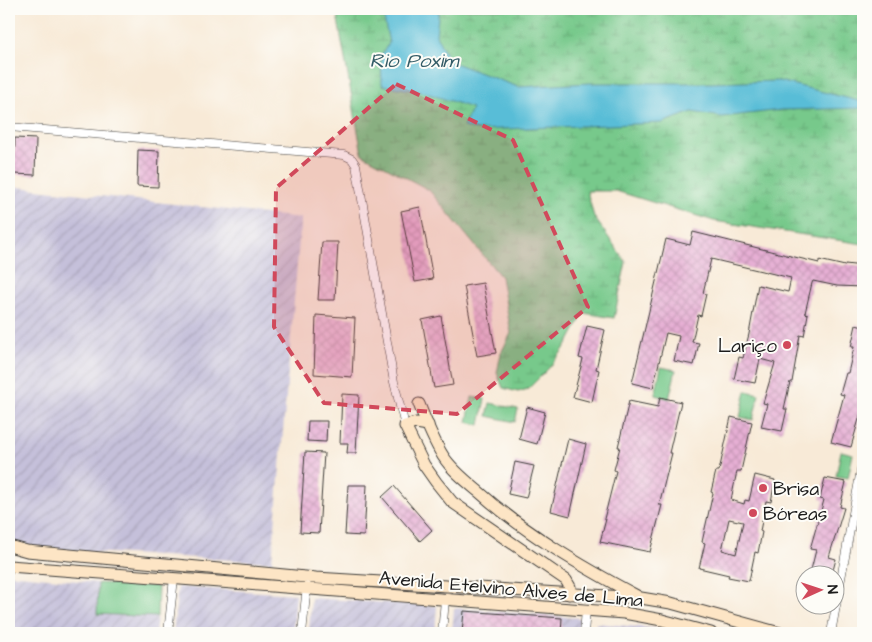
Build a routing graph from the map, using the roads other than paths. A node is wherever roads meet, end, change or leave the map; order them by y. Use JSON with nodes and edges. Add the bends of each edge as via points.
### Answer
{"nodes":[{"id":1,"x":9,"y":127,"type":"edge"},
{"id":2,"x":419,"y":404,"type":"dead end"},
{"id":3,"x":428,"y":425,"type":"junction"},
{"id":4,"x":405,"y":426,"type":"junction"},
{"id":5,"x":863,"y":458,"type":"edge"},
{"id":6,"x":9,"y":546,"type":"edge"},
{"id":7,"x":9,"y":566,"type":"edge"},
{"id":8,"x":174,"y":578,"type":"junction"},
{"id":9,"x":312,"y":578,"type":"junction"},
{"id":10,"x":306,"y":589,"type":"junction"},
{"id":11,"x":569,"y":594,"type":"junction"},
{"id":12,"x":641,"y":598,"type":"junction"},
{"id":13,"x":445,"y":600,"type":"junction"},
{"id":14,"x":586,"y":610,"type":"junction"},
{"id":15,"x":168,"y":633,"type":"edge"},
{"id":16,"x":302,"y":633,"type":"edge"},
{"id":17,"x":442,"y":633,"type":"edge"},
{"id":18,"x":584,"y":633,"type":"edge"},
{"id":19,"x":711,"y":633,"type":"edge"},
{"id":20,"x":780,"y":633,"type":"edge"},
{"id":21,"x":831,"y":633,"type":"edge"}],
"edges":[{"from":1,"to":4,"type":"street","name":"Avenida Etelvino Alves de Lima","via":[[344,155],[352,159],[356,165],[394,382]]},
{"from":2,"to":3,"type":"main road","name":"Avenida Etelvino Alves de Lima"},
{"from":3,"to":4,"type":"main road","via":[[416,423]]},
{"from":3,"to":12,"type":"main road","name":"Avenida Etelvino Alves de Lima","via":[[455,471],[497,508],[581,566]]},
{"from":4,"to":11,"type":"main road","name":"Avenida Etelvino Alves de Lima","via":[[424,465],[452,502],[566,580],[570,586]]},
{"from":5,"to":21,"type":"street"},
{"from":6,"to":9,"type":"main road","name":"Avenida Etelvino Alves de Lima","via":[[27,551]]},
{"from":7,"to":8,"type":"main road","name":"Avenida Etelvino Alves de Lima"},
{"from":8,"to":10,"type":"main road","name":"Avenida Etelvino Alves de Lima"},
{"from":8,"to":15,"type":"street"},
{"from":9,"to":10,"type":"street"},
{"from":9,"to":11,"type":"main road","name":"Avenida Etelvino Alves de Lima"},
{"from":10,"to":13,"type":"main road","name":"Avenida Etelvino Alves de Lima"},
{"from":10,"to":16,"type":"street"},
{"from":11,"to":12,"type":"main road","name":"Avenida Etelvino Alves de Lima"},
{"from":12,"to":20,"type":"main road","name":"Avenida Etelvino Alves de Lima"},
{"from":13,"to":14,"type":"main road","name":"Avenida Etelvino Alves de Lima"},
{"from":13,"to":17,"type":"street"},
{"from":14,"to":18,"type":"street"},
{"from":14,"to":19,"type":"main road","name":"Avenida Etelvino Alves de Lima","via":[[652,618]]}]}
